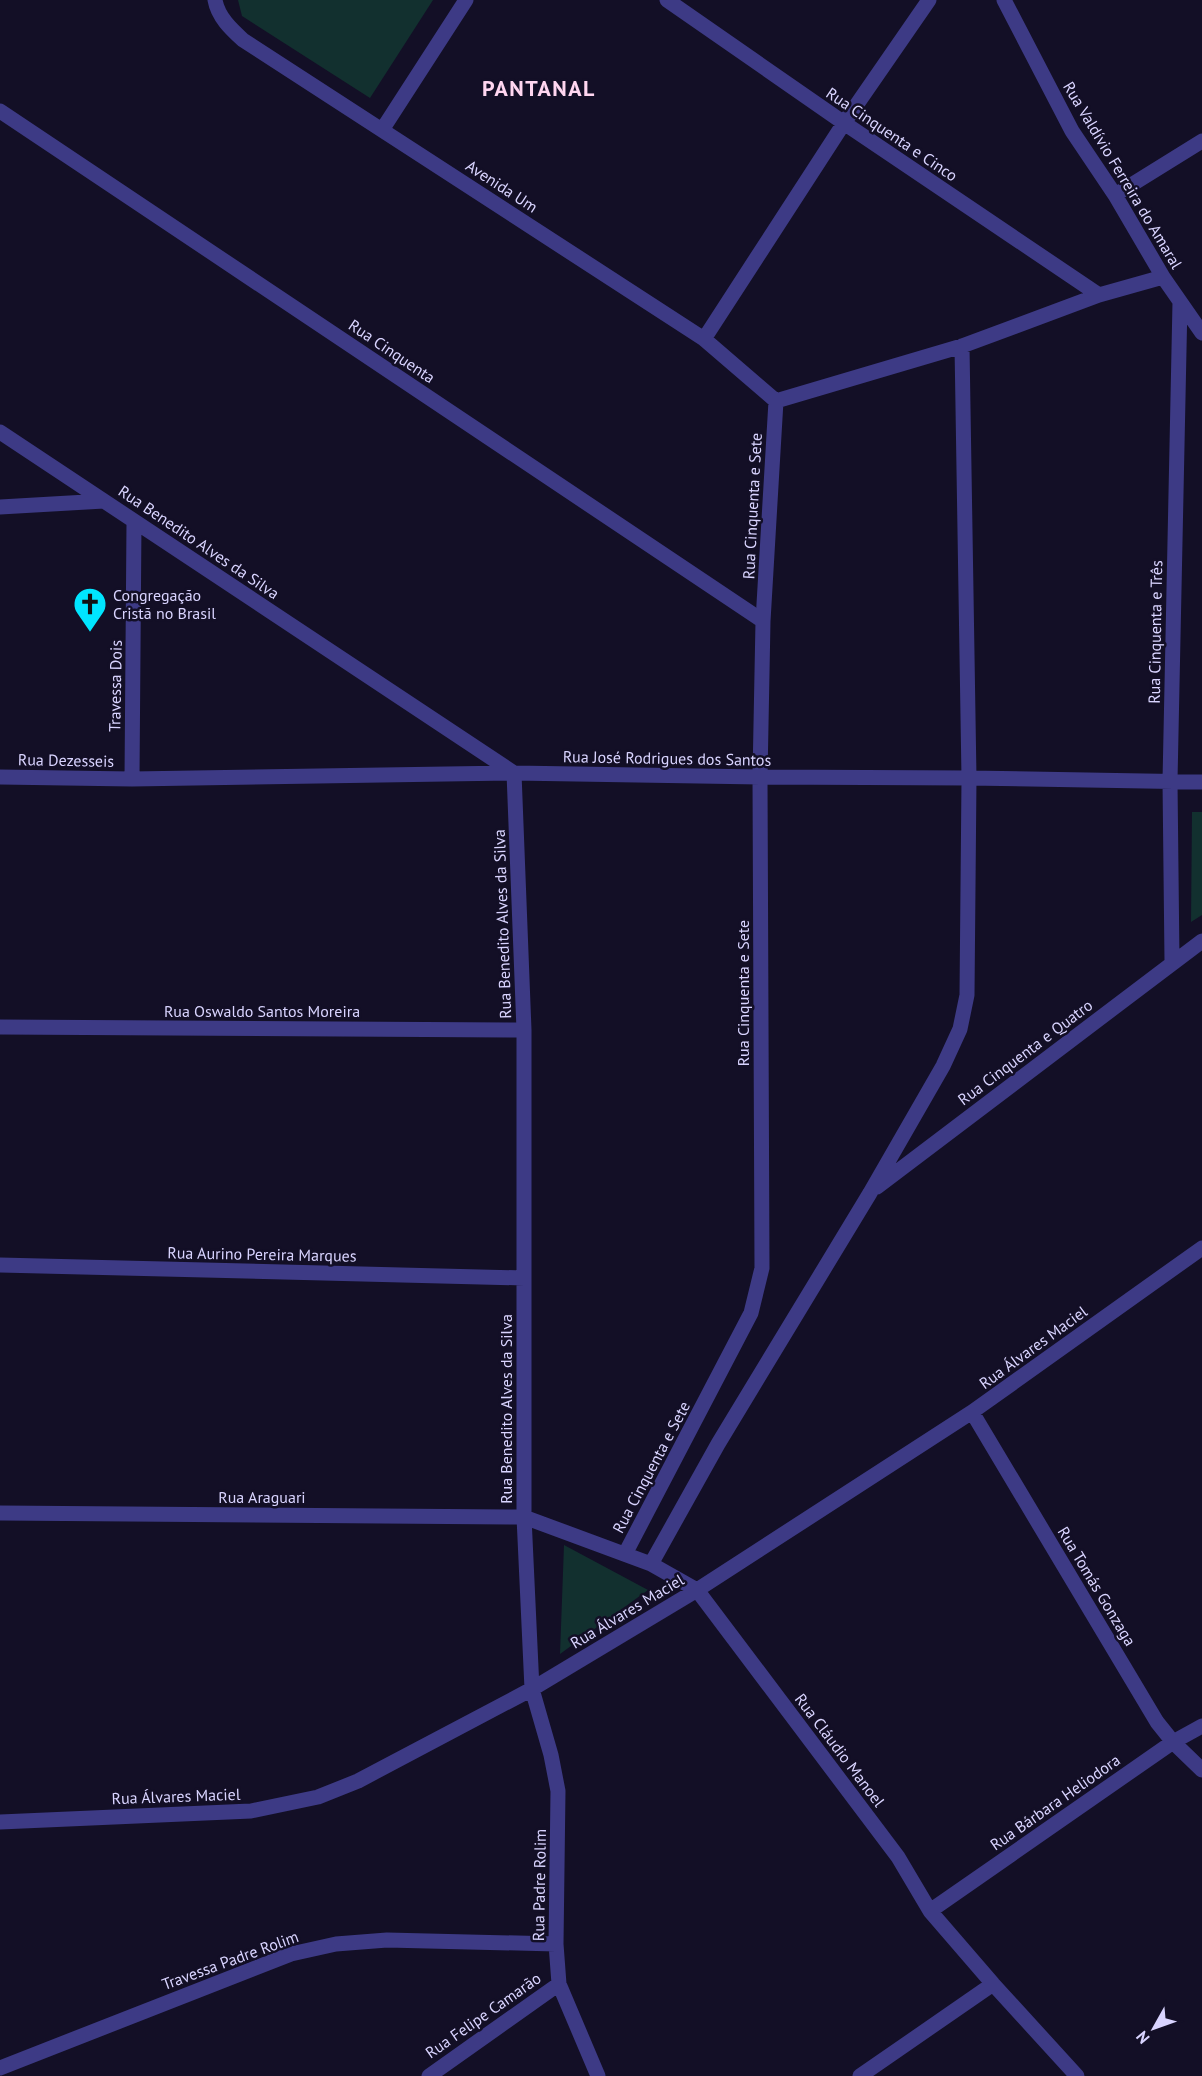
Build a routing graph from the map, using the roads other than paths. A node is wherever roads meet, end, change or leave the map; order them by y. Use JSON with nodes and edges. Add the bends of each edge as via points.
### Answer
{"nodes":[{"id":1,"x":215,"y":0,"type":"edge"},
{"id":2,"x":465,"y":0,"type":"edge"},
{"id":3,"x":667,"y":0,"type":"edge"},
{"id":4,"x":929,"y":0,"type":"edge"},
{"id":5,"x":1004,"y":0,"type":"edge"},
{"id":6,"x":0,"y":111,"type":"edge"},
{"id":7,"x":844,"y":123,"type":"junction"},
{"id":8,"x":382,"y":130,"type":"junction"},
{"id":9,"x":1202,"y":141,"type":"edge"},
{"id":10,"x":1115,"y":195,"type":"junction"},
{"id":11,"x":1164,"y":277,"type":"junction"},
{"id":12,"x":1099,"y":296,"type":"junction"},
{"id":13,"x":1180,"y":302,"type":"junction"},
{"id":14,"x":1202,"y":333,"type":"edge"},
{"id":15,"x":704,"y":339,"type":"junction"},
{"id":16,"x":962,"y":346,"type":"junction"},
{"id":17,"x":776,"y":401,"type":"junction"},
{"id":18,"x":0,"y":432,"type":"edge"},
{"id":19,"x":104,"y":501,"type":"junction"},
{"id":20,"x":0,"y":507,"type":"edge"},
{"id":21,"x":134,"y":522,"type":"junction"},
{"id":22,"x":763,"y":621,"type":"junction"},
{"id":23,"x":514,"y":773,"type":"junction"},
{"id":24,"x":0,"y":777,"type":"edge"},
{"id":25,"x":760,"y":777,"type":"junction"},
{"id":26,"x":969,"y":777,"type":"junction"},
{"id":27,"x":132,"y":779,"type":"junction"},
{"id":28,"x":1170,"y":781,"type":"junction"},
{"id":29,"x":1202,"y":782,"type":"edge"},
{"id":30,"x":1202,"y":940,"type":"edge"},
{"id":31,"x":1172,"y":962,"type":"junction"},
{"id":32,"x":0,"y":1027,"type":"edge"},
{"id":33,"x":524,"y":1030,"type":"junction"},
{"id":34,"x":870,"y":1193,"type":"junction"},
{"id":35,"x":1202,"y":1248,"type":"edge"},
{"id":36,"x":0,"y":1266,"type":"edge"},
{"id":37,"x":524,"y":1278,"type":"junction"},
{"id":38,"x":972,"y":1412,"type":"junction"},
{"id":39,"x":0,"y":1513,"type":"edge"},
{"id":40,"x":524,"y":1517,"type":"junction"},
{"id":41,"x":626,"y":1554,"type":"junction"},
{"id":42,"x":651,"y":1564,"type":"junction"},
{"id":43,"x":698,"y":1590,"type":"junction"},
{"id":44,"x":532,"y":1689,"type":"junction"},
{"id":45,"x":1202,"y":1726,"type":"edge"},
{"id":46,"x":1173,"y":1742,"type":"junction"},
{"id":47,"x":1202,"y":1770,"type":"edge"},
{"id":48,"x":0,"y":1822,"type":"edge"},
{"id":49,"x":930,"y":1911,"type":"junction"},
{"id":50,"x":556,"y":1944,"type":"junction"},
{"id":51,"x":559,"y":1984,"type":"junction"},
{"id":52,"x":993,"y":1984,"type":"junction"},
{"id":53,"x":0,"y":2068,"type":"edge"},
{"id":54,"x":429,"y":2076,"type":"edge"},
{"id":55,"x":598,"y":2076,"type":"edge"},
{"id":56,"x":860,"y":2076,"type":"edge"},
{"id":57,"x":1077,"y":2076,"type":"edge"}],
"edges":[{"from":1,"to":8,"type":"street","name":"Avenida Um","via":[[229,27],[243,40]]},
{"from":2,"to":8,"type":"street"},
{"from":3,"to":7,"type":"street","name":"Rua Cinquenta e Cinco"},
{"from":4,"to":7,"type":"street"},
{"from":5,"to":10,"type":"street","name":"Rua Valdívio Ferreira do Amaral","via":[[1072,131]]},
{"from":6,"to":22,"type":"street","name":"Rua Cinquenta"},
{"from":7,"to":12,"type":"street","name":"Rua Cinquenta e Cinco"},
{"from":7,"to":15,"type":"street"},
{"from":8,"to":15,"type":"street","name":"Avenida Um"},
{"from":9,"to":10,"type":"street"},
{"from":10,"to":11,"type":"street","name":"Rua Valdívio Ferreira do Amaral"},
{"from":11,"to":12,"type":"street"},
{"from":11,"to":13,"type":"street","name":"Rua Valdívio Ferreira do Amaral"},
{"from":12,"to":16,"type":"street"},
{"from":13,"to":14,"type":"street","name":"Rua Valdívio Ferreira do Amaral"},
{"from":13,"to":28,"type":"street","name":"Rua Cinquenta e Três"},
{"from":15,"to":17,"type":"street","name":"Avenida Um"},
{"from":16,"to":17,"type":"street"},
{"from":16,"to":26,"type":"street"},
{"from":17,"to":22,"type":"street","name":"Rua Cinquenta e Sete"},
{"from":18,"to":19,"type":"street","name":"Rua Benedito Alves da Silva"},
{"from":19,"to":20,"type":"street"},
{"from":19,"to":21,"type":"street","name":"Rua Benedito Alves da Silva"},
{"from":21,"to":23,"type":"street","name":"Rua Benedito Alves da Silva"},
{"from":21,"to":27,"type":"street","name":"Travessa Dois"},
{"from":22,"to":25,"type":"street","name":"Rua Cinquenta e Sete"},
{"from":23,"to":25,"type":"street","name":"Rua José Rodrigues dos Santos"},
{"from":23,"to":27,"type":"street","name":"Rua José Rodrigues dos Santos"},
{"from":23,"to":33,"type":"street","name":"Rua Benedito Alves da Silva"},
{"from":24,"to":27,"type":"street","name":"Rua Dezesseis"},
{"from":25,"to":26,"type":"street","name":"Rua José Rodrigues dos Santos"},
{"from":25,"to":41,"type":"street","name":"Rua Cinquenta e Sete","via":[[762,1268],[750,1313]]},
{"from":26,"to":28,"type":"street","name":"Rua José Rodrigues dos Santos"},
{"from":26,"to":34,"type":"street","via":[[968,984],[960,1029]]},
{"from":28,"to":29,"type":"street","name":"Rua José Rodrigues dos Santos"},
{"from":28,"to":31,"type":"street","name":"Rua Cinquenta e Três"},
{"from":30,"to":31,"type":"street","name":"Rua Cinquenta e Quatro"},
{"from":31,"to":34,"type":"street","name":"Rua Cinquenta e Quatro"},
{"from":32,"to":33,"type":"street","name":"Rua Oswaldo Santos Moreira"},
{"from":33,"to":37,"type":"street","name":"Rua Benedito Alves da Silva"},
{"from":34,"to":42,"type":"street","via":[[718,1444]]},
{"from":35,"to":38,"type":"street","name":"Rua Álvares Maciel"},
{"from":36,"to":37,"type":"street","name":"Rua Aurino Pereira Marques"},
{"from":37,"to":40,"type":"street","name":"Rua Benedito Alves da Silva"},
{"from":38,"to":43,"type":"street","name":"Rua Álvares Maciel"},
{"from":38,"to":46,"type":"street","name":"Rua Tomás Gonzaga","via":[[1157,1722]]},
{"from":39,"to":40,"type":"street","name":"Rua Araguari"},
{"from":40,"to":41,"type":"street","name":"Rua Cláudio Manoel"},
{"from":40,"to":44,"type":"street","name":"Rua Benedito Alves da Silva"},
{"from":41,"to":42,"type":"street","name":"Rua Cláudio Manoel"},
{"from":42,"to":43,"type":"street","name":"Rua Cláudio Manoel"},
{"from":43,"to":44,"type":"street","name":"Rua Álvares Maciel"},
{"from":43,"to":49,"type":"street","name":"Rua Cláudio Manoel","via":[[898,1857]]},
{"from":44,"to":48,"type":"street","name":"Rua Álvares Maciel","via":[[358,1781],[318,1797],[251,1811]]},
{"from":44,"to":50,"type":"street","name":"Rua Padre Rolim","via":[[558,1791]]},
{"from":45,"to":46,"type":"street","name":"Rua Bárbara Heliodora"},
{"from":46,"to":47,"type":"street","name":"Rua Tomás Gonzaga"},
{"from":46,"to":49,"type":"street","name":"Rua Bárbara Heliodora"},
{"from":49,"to":52,"type":"street","name":"Rua Cláudio Manoel"},
{"from":50,"to":51,"type":"street","name":"Rua Padre Rolim"},
{"from":50,"to":53,"type":"street","name":"Travessa Padre Rolim","via":[[387,1940],[336,1944],[291,1954]]},
{"from":51,"to":54,"type":"street","name":"Rua Felipe Camarão"},
{"from":51,"to":55,"type":"street","name":"Rua Padre Rolim"},
{"from":52,"to":56,"type":"street"},
{"from":52,"to":57,"type":"street","name":"Rua Cláudio Manoel"}]}
